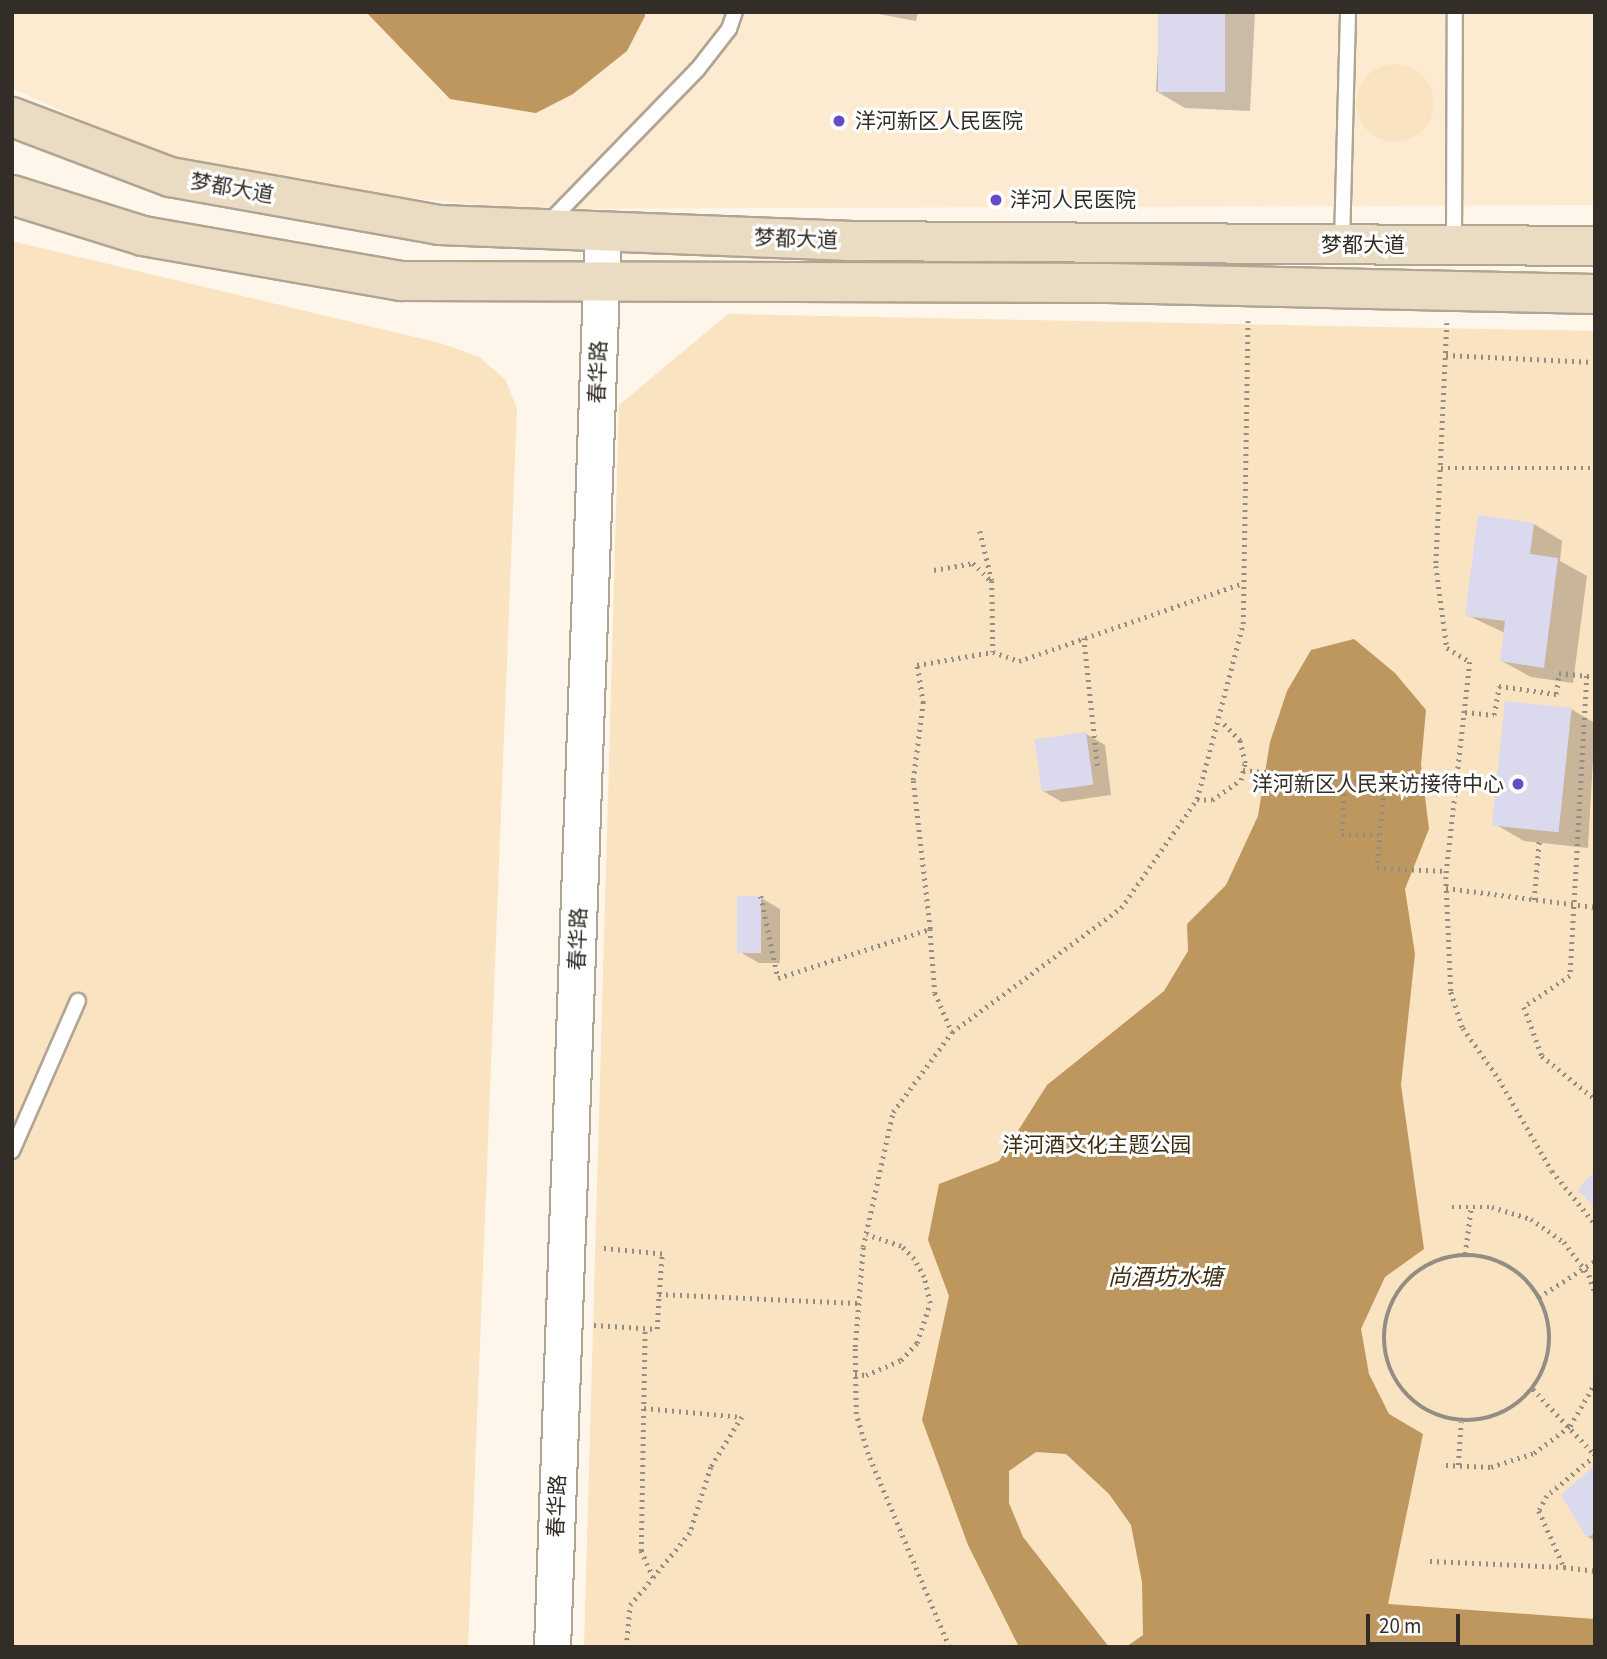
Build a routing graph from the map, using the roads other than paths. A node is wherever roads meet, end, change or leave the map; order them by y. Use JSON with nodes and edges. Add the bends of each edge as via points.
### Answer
{"nodes":[{"id":1,"x":735,"y":12,"type":"edge"},
{"id":2,"x":1348,"y":12,"type":"edge"},
{"id":3,"x":1455,"y":12,"type":"edge"},
{"id":4,"x":12,"y":117,"type":"edge"},
{"id":5,"x":12,"y":195,"type":"edge"},
{"id":6,"x":542,"y":229,"type":"junction"},
{"id":7,"x":603,"y":231,"type":"junction"},
{"id":8,"x":1342,"y":244,"type":"junction"},
{"id":9,"x":1454,"y":245,"type":"junction"},
{"id":10,"x":1595,"y":246,"type":"edge"},
{"id":11,"x":602,"y":282,"type":"junction"},
{"id":12,"x":1595,"y":294,"type":"edge"},
{"id":13,"x":78,"y":1001,"type":"dead end"},
{"id":14,"x":12,"y":1151,"type":"edge"},
{"id":15,"x":552,"y":1647,"type":"edge"}],
"edges":[{"from":1,"to":6,"type":"lane","via":[[729,29],[698,70]]},
{"from":2,"to":8,"type":"lane"},
{"from":3,"to":9,"type":"lane"},
{"from":4,"to":6,"type":"main road","name":"梦都大道","via":[[170,177],[439,225]]},
{"from":5,"to":11,"type":"main road","name":"梦都大道","via":[[143,236],[401,281]]},
{"from":6,"to":7,"type":"main road","name":"梦都大道"},
{"from":7,"to":8,"type":"main road","name":"梦都大道","via":[[847,241]]},
{"from":7,"to":11,"type":"street","name":"春华路"},
{"from":8,"to":9,"type":"main road","name":"梦都大道"},
{"from":9,"to":10,"type":"main road","name":"梦都大道"},
{"from":11,"to":12,"type":"main road","name":"梦都大道","via":[[1249,286]]},
{"from":11,"to":15,"type":"street","name":"春华路"},
{"from":13,"to":14,"type":"lane"}]}
